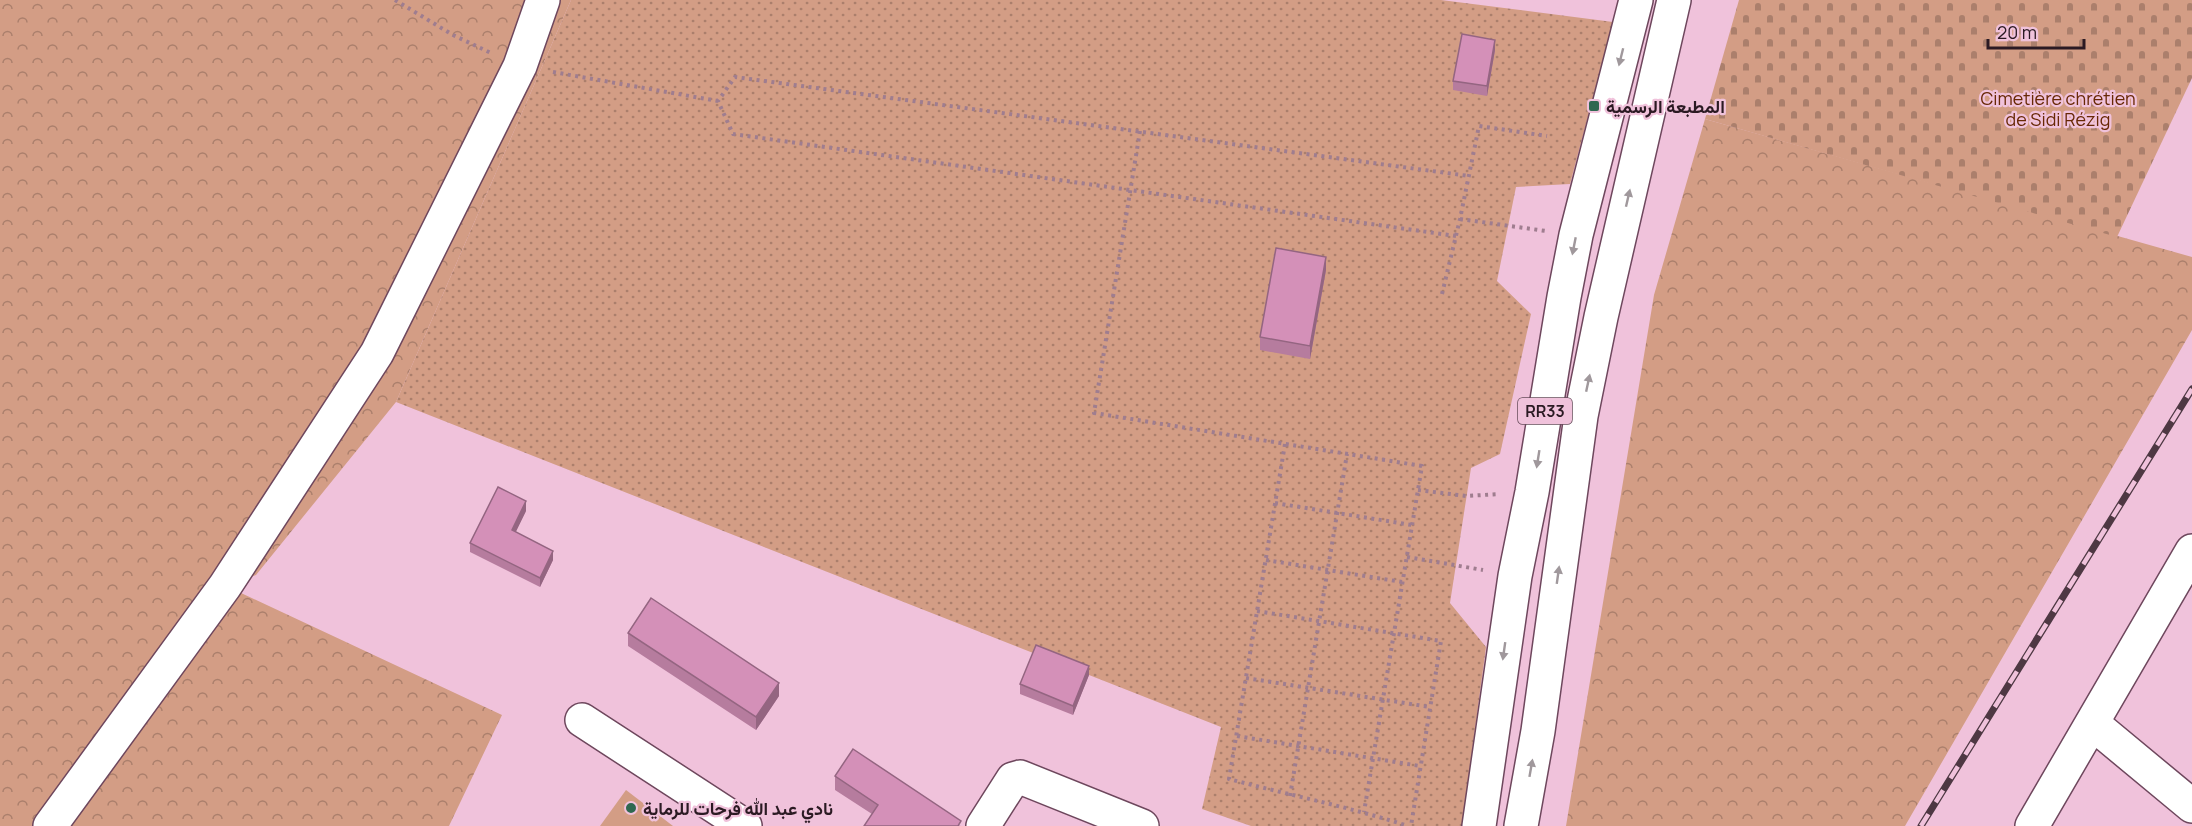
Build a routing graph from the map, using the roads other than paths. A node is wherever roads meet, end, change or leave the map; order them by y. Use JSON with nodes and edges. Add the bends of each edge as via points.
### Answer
{"nodes":[{"id":1,"x":543,"y":0,"type":"edge"},
{"id":2,"x":1636,"y":0,"type":"edge"},
{"id":3,"x":1674,"y":0,"type":"edge"},
{"id":4,"x":2192,"y":551,"type":"edge"},
{"id":5,"x":582,"y":720,"type":"dead end"},
{"id":6,"x":2092,"y":723,"type":"junction"},
{"id":7,"x":2192,"y":806,"type":"edge"},
{"id":8,"x":50,"y":826,"type":"edge"},
{"id":9,"x":745,"y":826,"type":"edge"},
{"id":10,"x":983,"y":826,"type":"edge"},
{"id":11,"x":1142,"y":826,"type":"edge"},
{"id":12,"x":1479,"y":826,"type":"edge"},
{"id":13,"x":1521,"y":826,"type":"edge"},
{"id":14,"x":2032,"y":826,"type":"edge"}],
"edges":[{"from":1,"to":8,"type":"main road","via":[[520,66],[377,353],[225,586]]},
{"from":2,"to":12,"type":"main road","number":"RR33","one_way":true,"via":[[1564,297],[1515,576]]},
{"from":13,"to":3,"type":"main road","number":"RR33","one_way":true,"via":[[1538,731],[1581,416]]},
{"from":4,"to":6,"type":"main road"},
{"from":5,"to":9,"type":"main road"},
{"from":6,"to":7,"type":"main road"},
{"from":6,"to":14,"type":"main road"},
{"from":10,"to":11,"type":"main road","via":[[1012,779],[1020,777]]}]}
